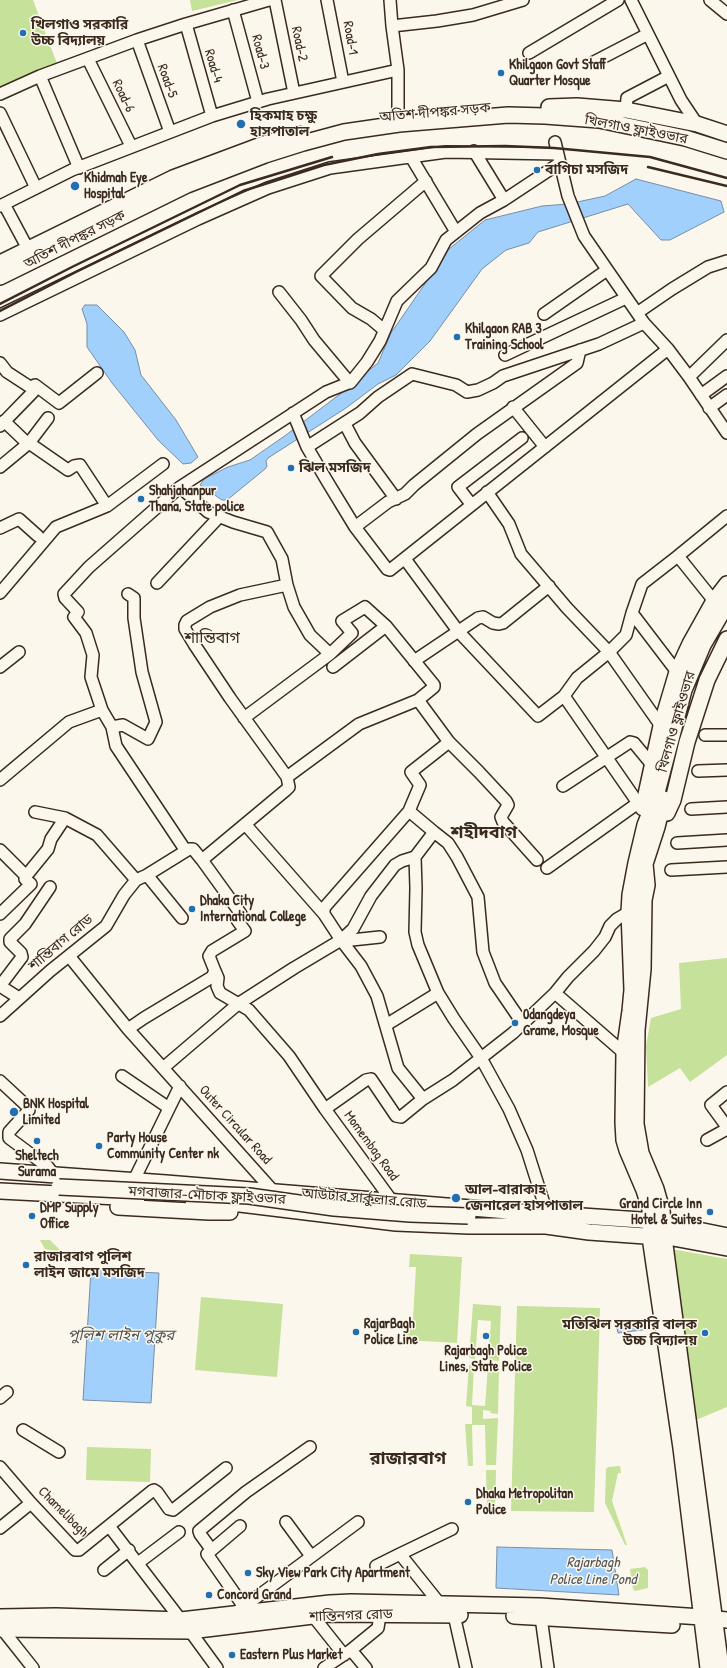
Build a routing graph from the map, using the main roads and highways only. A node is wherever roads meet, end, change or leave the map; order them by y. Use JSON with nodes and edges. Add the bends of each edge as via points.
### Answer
{"nodes":[{"id":1,"x":568,"y":108,"type":"junction"},
{"id":2,"x":508,"y":115,"type":"junction"},
{"id":3,"x":545,"y":116,"type":"joint"},
{"id":4,"x":398,"y":119,"type":"junction"},
{"id":5,"x":727,"y":134,"type":"edge"},
{"id":6,"x":727,"y":143,"type":"edge"},
{"id":7,"x":727,"y":151,"type":"edge"},
{"id":8,"x":727,"y":158,"type":"edge"},
{"id":9,"x":0,"y":263,"type":"edge"},
{"id":10,"x":0,"y":277,"type":"edge"},
{"id":11,"x":727,"y":584,"type":"edge"},
{"id":12,"x":721,"y":602,"type":"edge"},
{"id":13,"x":727,"y":618,"type":"edge"},
{"id":14,"x":727,"y":638,"type":"edge"},
{"id":15,"x":650,"y":803,"type":"junction"},
{"id":16,"x":651,"y":826,"type":"junction"},
{"id":17,"x":1,"y":1174,"type":"edge"},
{"id":18,"x":48,"y":1174,"type":"junction"},
{"id":19,"x":0,"y":1191,"type":"edge"},
{"id":20,"x":274,"y":1192,"type":"junction"},
{"id":21,"x":0,"y":1198,"type":"edge"},
{"id":22,"x":266,"y":1208,"type":"junction"},
{"id":23,"x":508,"y":1211,"type":"junction"},
{"id":24,"x":657,"y":1229,"type":"junction"},
{"id":25,"x":727,"y":1236,"type":"edge"},
{"id":26,"x":727,"y":1248,"type":"edge"},
{"id":27,"x":470,"y":1610,"type":"junction"},
{"id":28,"x":1,"y":1623,"type":"edge"},
{"id":29,"x":715,"y":1624,"type":"edge"},
{"id":30,"x":186,"y":1625,"type":"junction"},
{"id":31,"x":708,"y":1668,"type":"edge"},
{"id":32,"x":721,"y":1668,"type":"edge"}],
"edges":[{"from":1,"to":4,"type":"main road","name":"অতিশ দীপঙ্কর সড়ক","via":[[521,106]]},
{"from":1,"to":5,"type":"main road","name":"অতিশ দীপঙ্কর সড়ক","via":[[577,106],[626,110],[698,124]]},
{"from":1,"to":6,"type":"main road","name":"খিলগাও ফ্লাইওভার","via":[[655,123]]},
{"from":2,"to":3,"type":"main road","name":"অতিশ দীপঙ্কর সড়ক"},
{"from":2,"to":4,"type":"main road","name":"অতিশ দীপঙ্কর সড়ক"},
{"from":2,"to":8,"type":"main road","via":[[640,134]]},
{"from":3,"to":7,"type":"main road","name":"খিলগাও ফ্লাইওভার","via":[[599,120],[685,138]]},
{"from":4,"to":9,"type":"main road","name":"অতিশ দীপঙ্কর সড়ক","via":[[321,128],[224,158],[138,194]]},
{"from":4,"to":10,"type":"main road","name":"অতিশ দীপঙ্কর সড়ক","via":[[303,142],[230,168],[180,188]]},
{"from":11,"to":12,"type":"main road"},
{"from":12,"to":15,"type":"main road","name":"খিলগাও ফ্লাইওভার","via":[[689,675]]},
{"from":12,"to":15,"type":"main road","via":[[690,644],[678,672],[661,726],[653,766]]},
{"from":13,"to":15,"type":"main road","name":"খিলগাও ফ্লাইওভার","via":[[703,662]]},
{"from":14,"to":16,"type":"main road","via":[[705,687],[669,810]]},
{"from":15,"to":16,"type":"main road"},
{"from":15,"to":16,"type":"main road"},
{"from":16,"to":24,"type":"main road","via":[[645,864],[647,885],[644,900],[643,969],[636,1030],[636,1124],[641,1153],[659,1199]]},
{"from":16,"to":24,"type":"main road","via":[[630,895],[632,990],[624,1053],[624,1140]]},
{"from":17,"to":18,"type":"main road","name":"আউটার সার্কুলার রোড"},
{"from":17,"to":18,"type":"main road","via":[[18,1178]]},
{"from":17,"to":23,"type":"main road","name":"মগবাজার-মৌচাক ফ্লাইওভার","bridge":true,"via":[[250,1196],[334,1208],[410,1214],[490,1216]]},
{"from":18,"to":20,"type":"main road","name":"আউটার সার্কুলার রোড"},
{"from":19,"to":22,"type":"main road","name":"মগবাজার-মৌচাক ফ্লাইওভার","via":[[96,1197],[170,1198]]},
{"from":20,"to":22,"type":"main road"},
{"from":20,"to":23,"type":"main road","name":"আউটার সার্কুলার রোড"},
{"from":21,"to":22,"type":"main road","name":"আউটার সার্কুলার রোড","via":[[209,1212]]},
{"from":22,"to":24,"type":"main road","name":"আউটার সার্কুলার রোড","via":[[396,1222],[469,1226],[546,1226],[589,1232]]},
{"from":23,"to":24,"type":"main road","name":"আউটার সার্কুলার রোড","via":[[547,1213]]},
{"from":24,"to":25,"type":"main road","name":"আউটার সার্কুলার রোড"},
{"from":24,"to":26,"type":"main road","name":"আউটার সার্কুলার রোড"},
{"from":24,"to":29,"type":"main road","via":[[681,1448]]},
{"from":27,"to":29,"type":"main road","name":"শান্তিনগর রোড","via":[[540,1611]]},
{"from":27,"to":30,"type":"main road","name":"শান্তিনগর রোড","via":[[454,1615],[329,1614]]},
{"from":27,"to":30,"type":"main road","name":"শান্তিনগর রোড","via":[[435,1604],[330,1603],[239,1611]]},
{"from":28,"to":30,"type":"main road","name":"শান্তিনগর রোড","via":[[56,1616]]},
{"from":29,"to":31,"type":"main road"},
{"from":29,"to":32,"type":"main road"}]}
